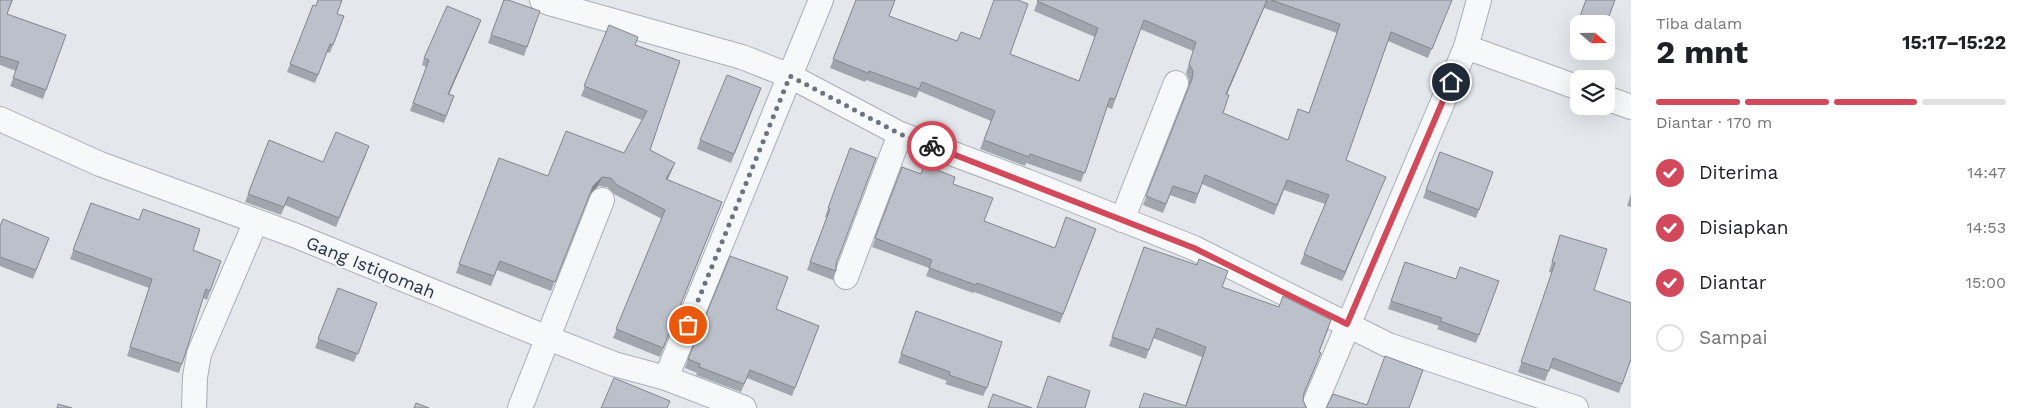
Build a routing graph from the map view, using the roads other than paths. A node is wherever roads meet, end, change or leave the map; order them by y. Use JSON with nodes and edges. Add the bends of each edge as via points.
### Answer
{"nodes":[{"id":1,"x":542,"y":0,"type":"edge"},
{"id":2,"x":821,"y":0,"type":"edge"},
{"id":3,"x":1480,"y":0,"type":"edge"},
{"id":4,"x":1466,"y":47,"type":"junction"},
{"id":5,"x":790,"y":76,"type":"junction"},
{"id":6,"x":1176,"y":83,"type":"dead end"},
{"id":7,"x":1570,"y":85,"type":"edge"},
{"id":8,"x":1615,"y":101,"type":"edge"},
{"id":9,"x":1631,"y":107,"type":"edge"},
{"id":10,"x":0,"y":119,"type":"edge"},
{"id":11,"x":900,"y":134,"type":"junction"},
{"id":12,"x":602,"y":200,"type":"dead end"},
{"id":13,"x":1122,"y":220,"type":"junction"},
{"id":14,"x":256,"y":221,"type":"junction"},
{"id":15,"x":846,"y":277,"type":"dead end"},
{"id":16,"x":1347,"y":324,"type":"junction"},
{"id":17,"x":548,"y":338,"type":"junction"},
{"id":18,"x":666,"y":378,"type":"junction"},
{"id":19,"x":194,"y":408,"type":"edge"},
{"id":20,"x":520,"y":408,"type":"edge"},
{"id":21,"x":744,"y":408,"type":"edge"},
{"id":22,"x":1313,"y":408,"type":"edge"},
{"id":23,"x":1576,"y":408,"type":"edge"}],
"edges":[{"from":1,"to":5,"type":"street","via":[[742,57]]},
{"from":2,"to":5,"type":"street"},
{"from":3,"to":4,"type":"street"},
{"from":4,"to":7,"type":"street"},
{"from":4,"to":16,"type":"street"},
{"from":5,"to":11,"type":"street"},
{"from":5,"to":18,"type":"street"},
{"from":6,"to":13,"type":"street"},
{"from":8,"to":9,"type":"street"},
{"from":10,"to":14,"type":"street","name":"Gang Istiqomah","via":[[100,164]]},
{"from":11,"to":13,"type":"street"},
{"from":11,"to":15,"type":"street"},
{"from":12,"to":17,"type":"street"},
{"from":13,"to":16,"type":"street","via":[[1194,248]]},
{"from":14,"to":17,"type":"street","name":"Gang Istiqomah"},
{"from":14,"to":19,"type":"street","via":[[199,354]]},
{"from":16,"to":22,"type":"street"},
{"from":16,"to":23,"type":"street","via":[[1388,345]]},
{"from":17,"to":18,"type":"street","name":"Gang Istiqomah","via":[[614,364]]},
{"from":17,"to":20,"type":"street"},
{"from":18,"to":21,"type":"street","name":"Gang Istiqomah"}]}
